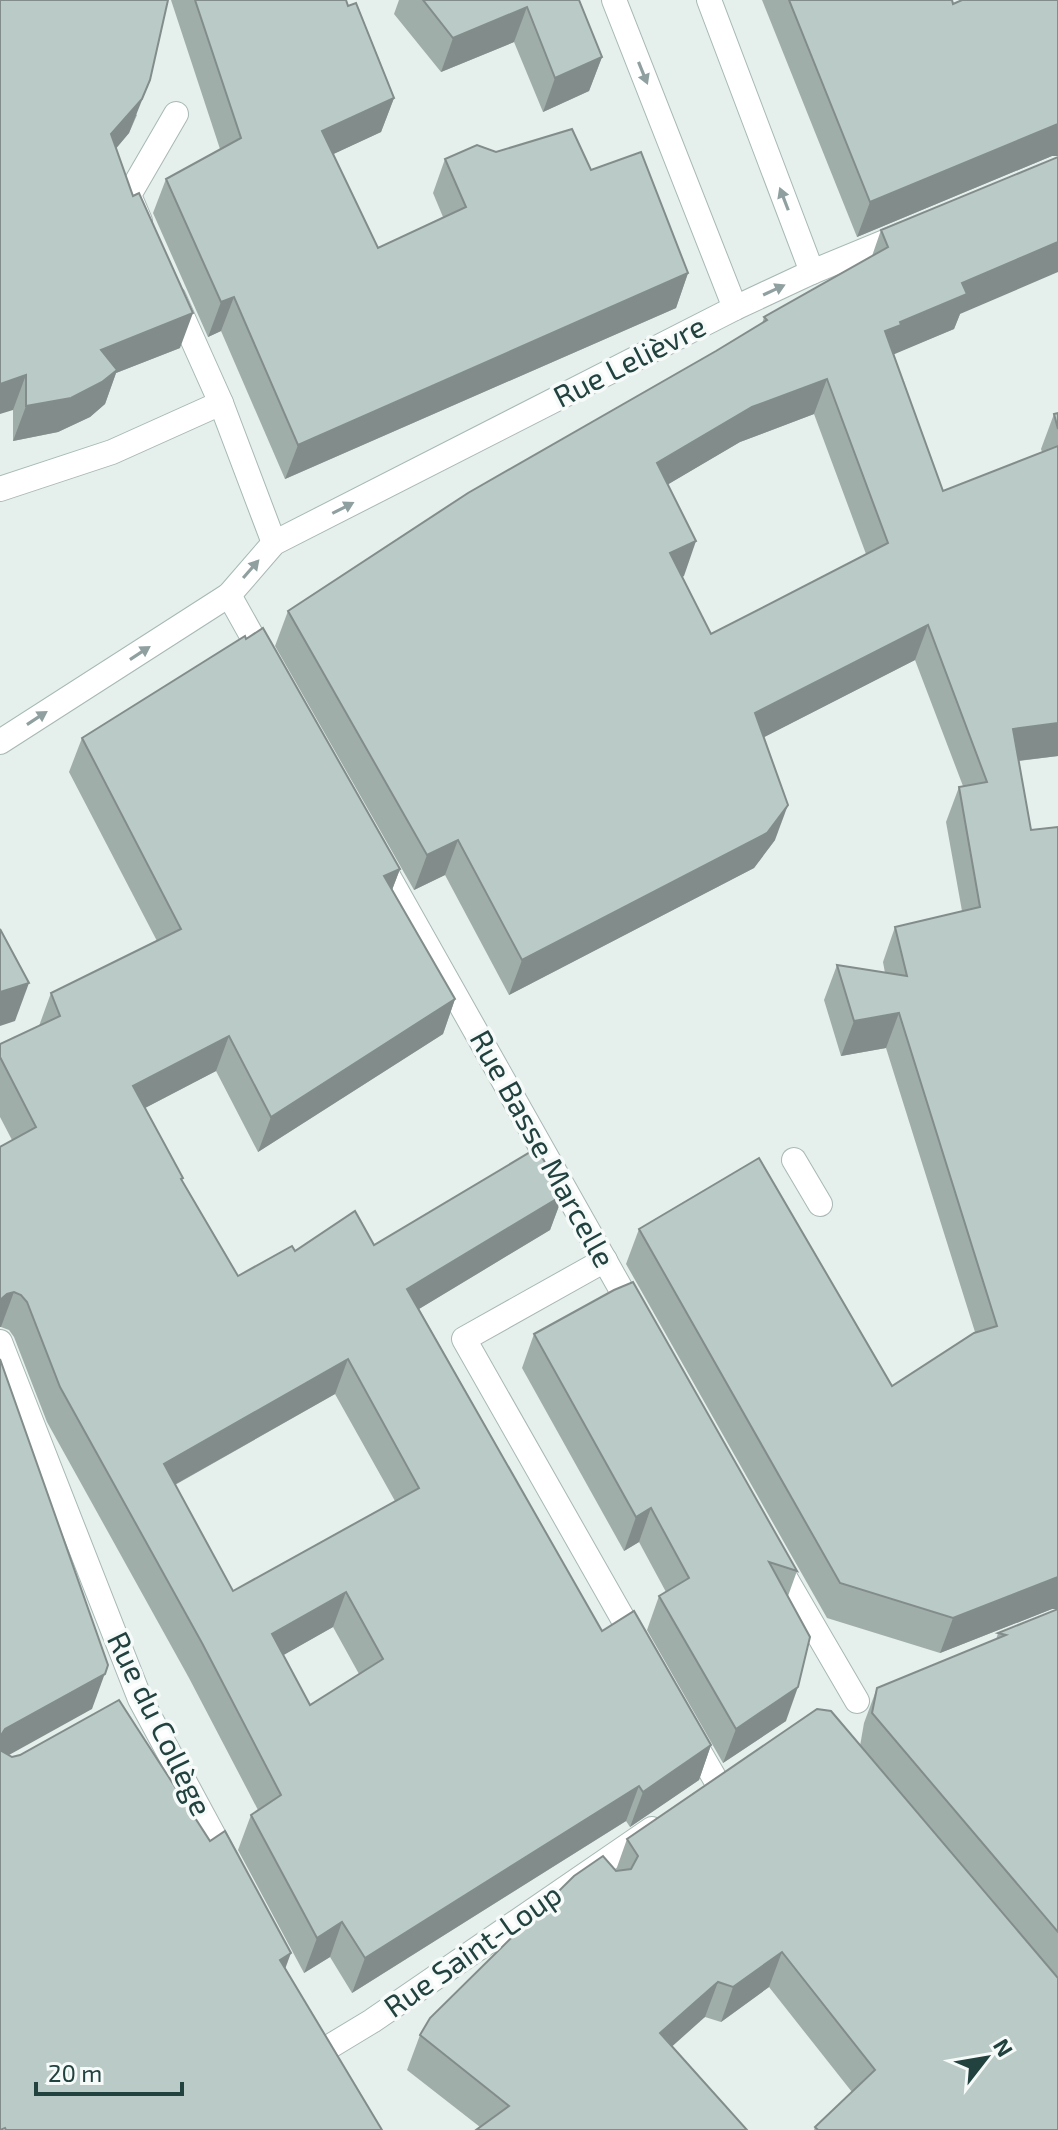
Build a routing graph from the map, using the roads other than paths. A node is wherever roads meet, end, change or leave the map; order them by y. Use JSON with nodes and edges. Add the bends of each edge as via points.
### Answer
{"nodes":[{"id":1,"x":614,"y":0,"type":"edge"},
{"id":2,"x":709,"y":0,"type":"edge"},
{"id":3,"x":176,"y":114,"type":"dead end"},
{"id":4,"x":928,"y":224,"type":"edge"},
{"id":5,"x":147,"y":237,"type":"edge"},
{"id":6,"x":812,"y":272,"type":"junction"},
{"id":7,"x":166,"y":278,"type":"edge"},
{"id":8,"x":735,"y":308,"type":"junction"},
{"id":9,"x":221,"y":403,"type":"junction"},
{"id":10,"x":0,"y":489,"type":"edge"},
{"id":11,"x":274,"y":543,"type":"junction"},
{"id":12,"x":229,"y":595,"type":"junction"},
{"id":13,"x":278,"y":681,"type":"edge"},
{"id":14,"x":0,"y":742,"type":"edge"},
{"id":15,"x":370,"y":845,"type":"edge"},
{"id":16,"x":794,"y":1160,"type":"dead end"},
{"id":17,"x":820,"y":1204,"type":"dead end"},
{"id":18,"x":605,"y":1260,"type":"junction"},
{"id":19,"x":650,"y":1341,"type":"edge"},
{"id":20,"x":0,"y":1342,"type":"edge"},
{"id":21,"x":764,"y":1541,"type":"edge"},
{"id":22,"x":647,"y":1661,"type":"edge"},
{"id":23,"x":886,"y":1690,"type":"edge"},
{"id":24,"x":140,"y":1699,"type":"junction"},
{"id":25,"x":857,"y":1701,"type":"junction"},
{"id":26,"x":676,"y":1712,"type":"edge"},
{"id":27,"x":115,"y":1713,"type":"edge"},
{"id":28,"x":829,"y":1713,"type":"edge"},
{"id":29,"x":742,"y":1768,"type":"edge"},
{"id":30,"x":718,"y":1784,"type":"junction"},
{"id":31,"x":693,"y":1801,"type":"edge"},
{"id":32,"x":668,"y":1818,"type":"edge"},
{"id":33,"x":242,"y":1888,"type":"edge"},
{"id":34,"x":314,"y":2023,"type":"edge"},
{"id":35,"x":329,"y":2047,"type":"junction"},
{"id":36,"x":344,"y":2071,"type":"edge"}],
"edges":[{"from":1,"to":8,"type":"street","one_way":true},
{"from":6,"to":2,"type":"street","one_way":true},
{"from":3,"to":5,"type":"street","via":[[129,195]]},
{"from":4,"to":6,"type":"street","name":"Rue Lelièvre"},
{"from":8,"to":6,"type":"street","name":"Rue Lelièvre","one_way":true},
{"from":7,"to":9,"type":"street"},
{"from":11,"to":8,"type":"street","name":"Rue Lelièvre","one_way":true},
{"from":9,"to":10,"type":"street","via":[[112,452]]},
{"from":9,"to":11,"type":"street"},
{"from":12,"to":11,"type":"street","name":"Rue Lelièvre","one_way":true},
{"from":12,"to":13,"type":"street"},
{"from":14,"to":12,"type":"street","name":"Rue Lelièvre","one_way":true},
{"from":15,"to":18,"type":"street","name":"Rue Basse Marcelle"},
{"from":16,"to":17,"type":"street"},
{"from":18,"to":19,"type":"street","name":"Rue Basse Marcelle"},
{"from":18,"to":22,"type":"street","via":[[464,1339]]},
{"from":20,"to":24,"type":"street","name":"Rue du Collège"},
{"from":21,"to":25,"type":"street"},
{"from":23,"to":25,"type":"street"},
{"from":24,"to":27,"type":"street"},
{"from":24,"to":33,"type":"street","name":"Rue du Collège"},
{"from":25,"to":28,"type":"street"},
{"from":26,"to":30,"type":"street"},
{"from":29,"to":30,"type":"street"},
{"from":30,"to":31,"type":"street"},
{"from":32,"to":35,"type":"street","name":"Rue Saint-Loup","via":[[598,1877]]},
{"from":34,"to":35,"type":"street"},
{"from":35,"to":36,"type":"street"}]}
